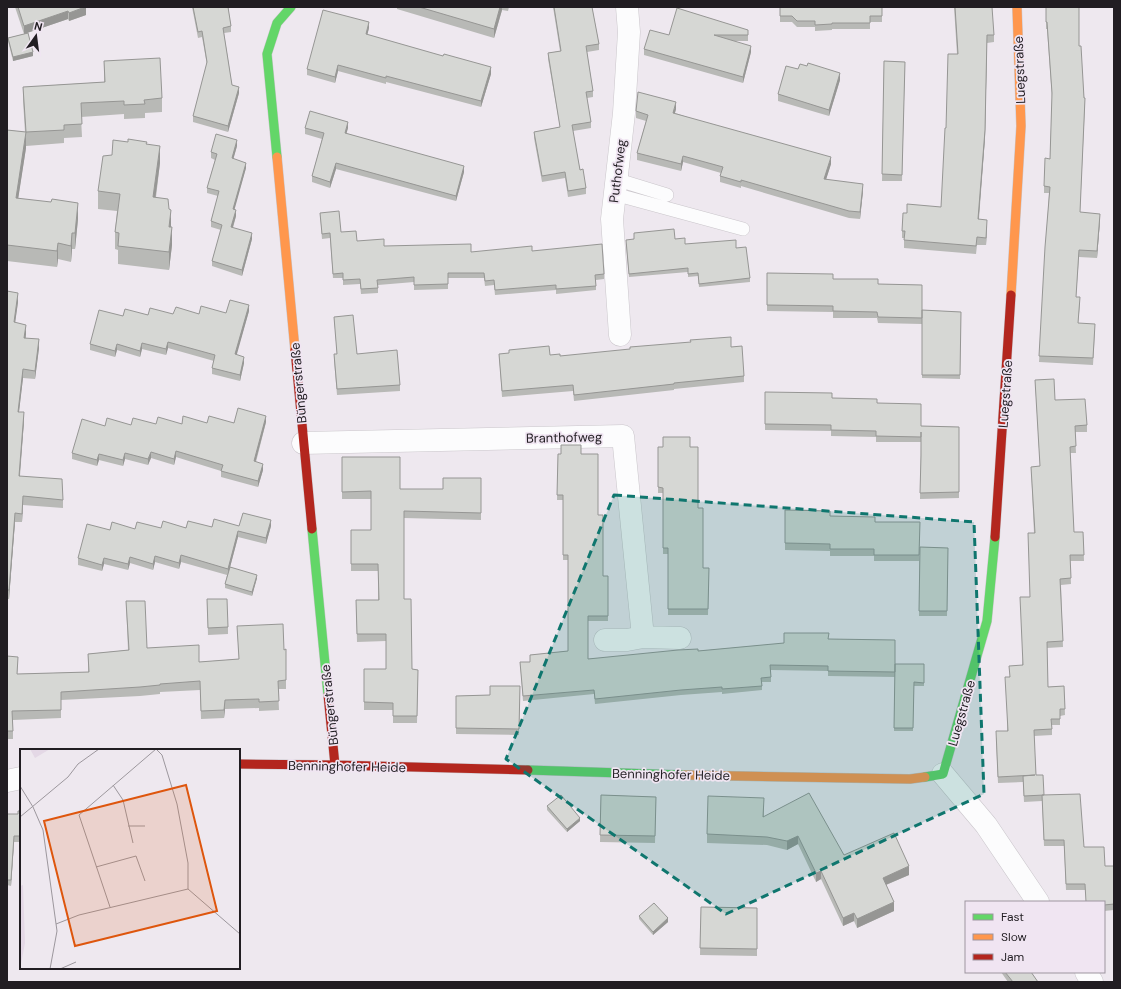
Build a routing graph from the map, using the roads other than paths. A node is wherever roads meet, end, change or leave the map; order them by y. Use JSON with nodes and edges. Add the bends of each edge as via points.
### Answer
{"nodes":[{"id":1,"x":290,"y":7,"type":"edge"},
{"id":2,"x":628,"y":7,"type":"edge"},
{"id":3,"x":1016,"y":7,"type":"edge"},
{"id":4,"x":614,"y":187,"type":"junction"},
{"id":5,"x":667,"y":195,"type":"dead end"},
{"id":6,"x":742,"y":229,"type":"dead end"},
{"id":7,"x":620,"y":335,"type":"dead end"},
{"id":8,"x":303,"y":443,"type":"junction"},
{"id":9,"x":642,"y":637,"type":"junction"},
{"id":10,"x":680,"y":638,"type":"dead end"},
{"id":11,"x":605,"y":640,"type":"dead end"},
{"id":12,"x":240,"y":764,"type":"edge"},
{"id":13,"x":335,"y":765,"type":"junction"},
{"id":14,"x":943,"y":774,"type":"junction"},
{"id":15,"x":20,"y":778,"type":"edge"},
{"id":16,"x":7,"y":781,"type":"edge"},
{"id":17,"x":1037,"y":901,"type":"edge"},
{"id":18,"x":1087,"y":973,"type":"edge"},
{"id":19,"x":1092,"y":982,"type":"edge"}],
"edges":[{"from":1,"to":8,"type":"street","name":"Büngerstraße","via":[[277,23],[267,54]]},
{"from":2,"to":4,"type":"street","name":"Puthofweg","via":[[624,113]]},
{"from":3,"to":14,"type":"street","name":"Luegstraße","via":[[1021,126],[991,585],[987,621]]},
{"from":4,"to":5,"type":"lane"},
{"from":4,"to":6,"type":"lane"},
{"from":4,"to":7,"type":"street","name":"Puthofweg","via":[[612,219]]},
{"from":8,"to":9,"type":"street","name":"Branthofweg","via":[[623,436]]},
{"from":8,"to":13,"type":"street","name":"Büngerstraße"},
{"from":9,"to":10,"type":"street"},
{"from":9,"to":11,"type":"street"},
{"from":12,"to":13,"type":"street","name":"Benninghofer Heide"},
{"from":13,"to":14,"type":"street","name":"Benninghofer Heide","via":[[902,779]]},
{"from":14,"to":17,"type":"street","via":[[986,825]]},
{"from":15,"to":16,"type":"street"},
{"from":18,"to":19,"type":"street"}]}
